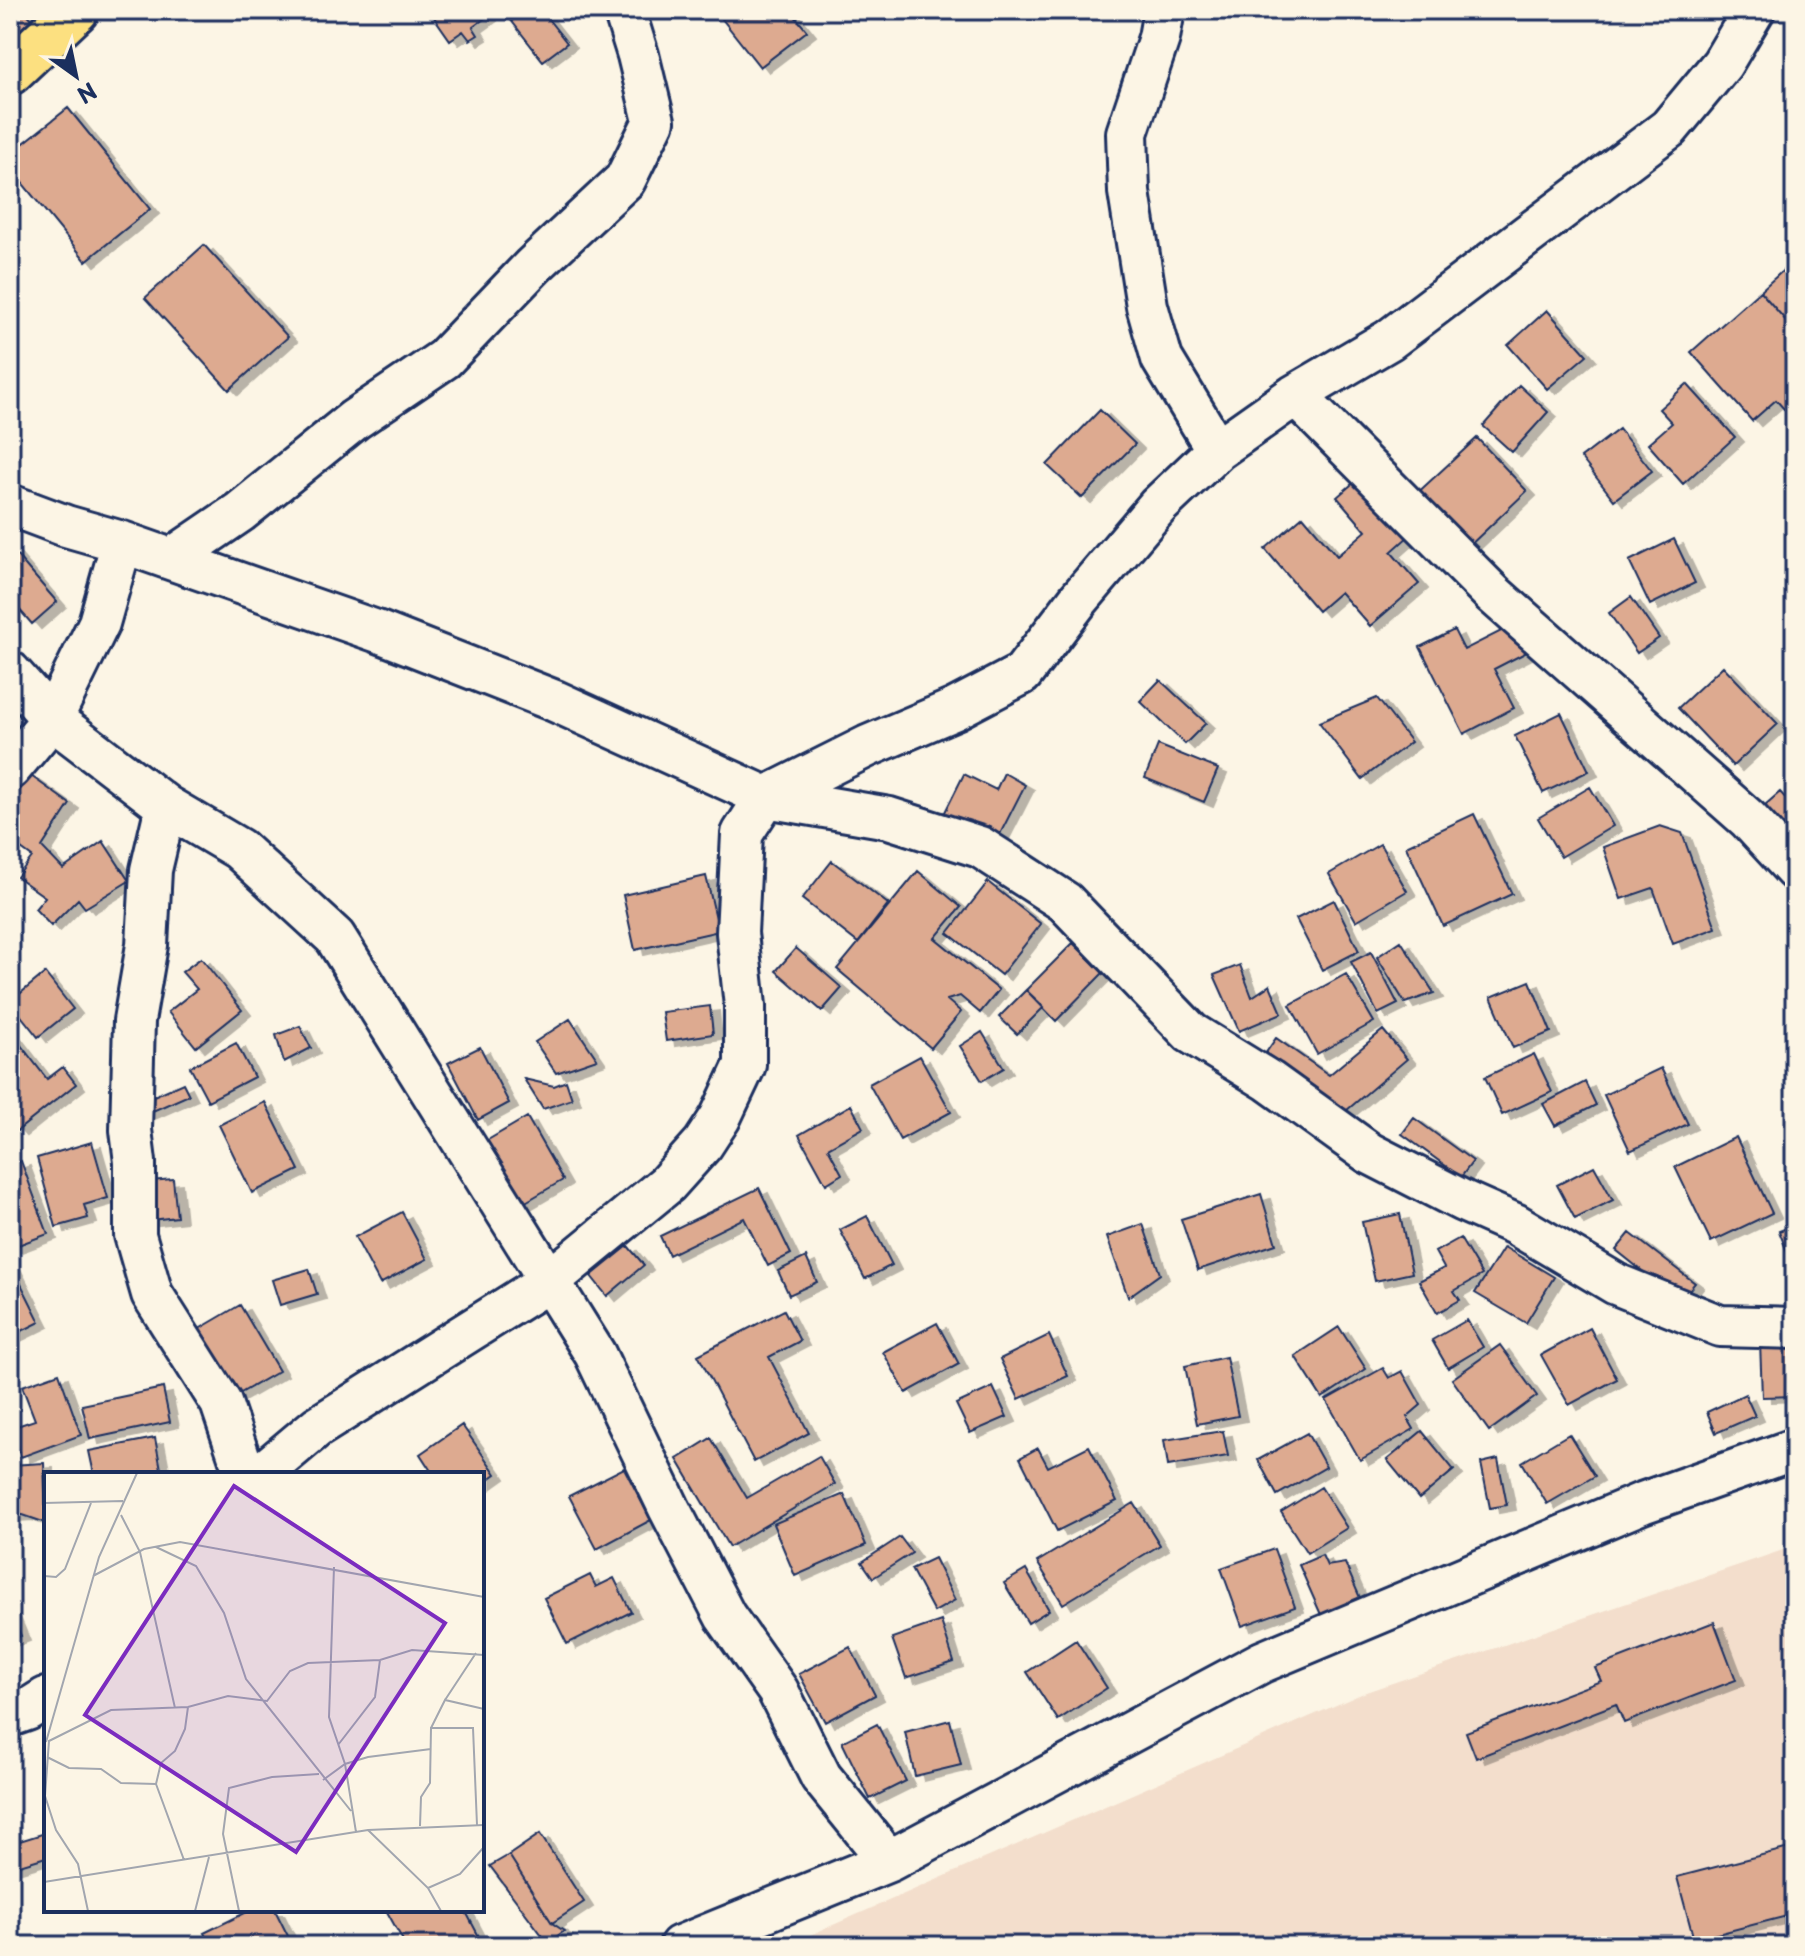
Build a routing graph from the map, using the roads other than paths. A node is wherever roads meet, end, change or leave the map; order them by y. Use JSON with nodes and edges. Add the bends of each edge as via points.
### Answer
{"nodes":[{"id":1,"x":76,"y":10,"type":"edge"},
{"id":2,"x":624,"y":10,"type":"edge"},
{"id":3,"x":1164,"y":10,"type":"edge"},
{"id":4,"x":1754,"y":10,"type":"edge"},
{"id":5,"x":10,"y":72,"type":"edge"},
{"id":6,"x":1295,"y":395,"type":"junction"},
{"id":7,"x":1217,"y":450,"type":"junction"},
{"id":8,"x":10,"y":505,"type":"edge"},
{"id":9,"x":122,"y":542,"type":"junction"},
{"id":10,"x":171,"y":559,"type":"junction"},
{"id":11,"x":10,"y":672,"type":"edge"},
{"id":12,"x":52,"y":719,"type":"junction"},
{"id":13,"x":10,"y":769,"type":"edge"},
{"id":14,"x":766,"y":797,"type":"junction"},
{"id":15,"x":166,"y":806,"type":"junction"},
{"id":16,"x":1795,"y":870,"type":"edge"},
{"id":17,"x":549,"y":1281,"type":"junction"},
{"id":18,"x":1795,"y":1328,"type":"edge"},
{"id":19,"x":1795,"y":1449,"type":"edge"},
{"id":20,"x":244,"y":1472,"type":"edge"},
{"id":21,"x":263,"y":1472,"type":"edge"},
{"id":22,"x":44,"y":1699,"type":"edge"},
{"id":23,"x":10,"y":1716,"type":"edge"},
{"id":24,"x":889,"y":1861,"type":"junction"},
{"id":25,"x":680,"y":1946,"type":"edge"}],
"edges":[{"from":1,"to":5,"type":"main road"},
{"from":2,"to":10,"type":"street","via":[[654,121],[625,180],[444,359]]},
{"from":3,"to":7,"type":"street","via":[[1127,133],[1129,192],[1147,306],[1162,359]]},
{"from":4,"to":6,"type":"street","via":[[1722,64],[1669,128],[1389,340]]},
{"from":6,"to":7,"type":"street"},
{"from":6,"to":16,"type":"street","via":[[1493,594],[1748,819]]},
{"from":7,"to":14,"type":"street","via":[[1158,506],[1022,674]]},
{"from":8,"to":9,"type":"street"},
{"from":9,"to":10,"type":"street"},
{"from":9,"to":12,"type":"street","via":[[99,623]]},
{"from":10,"to":14,"type":"street","via":[[555,701]]},
{"from":11,"to":12,"type":"street"},
{"from":12,"to":13,"type":"street"},
{"from":12,"to":15,"type":"street"},
{"from":14,"to":17,"type":"street","via":[[742,834],[737,933],[745,1065],[720,1118],[676,1174]]},
{"from":14,"to":18,"type":"street","via":[[889,818],[980,847],[1065,902],[1191,1033],[1369,1153],[1515,1224],[1616,1284],[1720,1326]]},
{"from":15,"to":17,"type":"street","via":[[239,849],[335,937]]},
{"from":15,"to":20,"type":"street","via":[[151,870],[147,945],[134,1021],[135,1235],[152,1294],[221,1403]]},
{"from":17,"to":21,"type":"street","via":[[317,1427]]},
{"from":17,"to":24,"type":"street","via":[[595,1354],[725,1616],[778,1691],[821,1777]]},
{"from":19,"to":24,"type":"street","via":[[1642,1503],[1262,1662]]},
{"from":22,"to":23,"type":"street"},
{"from":24,"to":25,"type":"street"}]}
